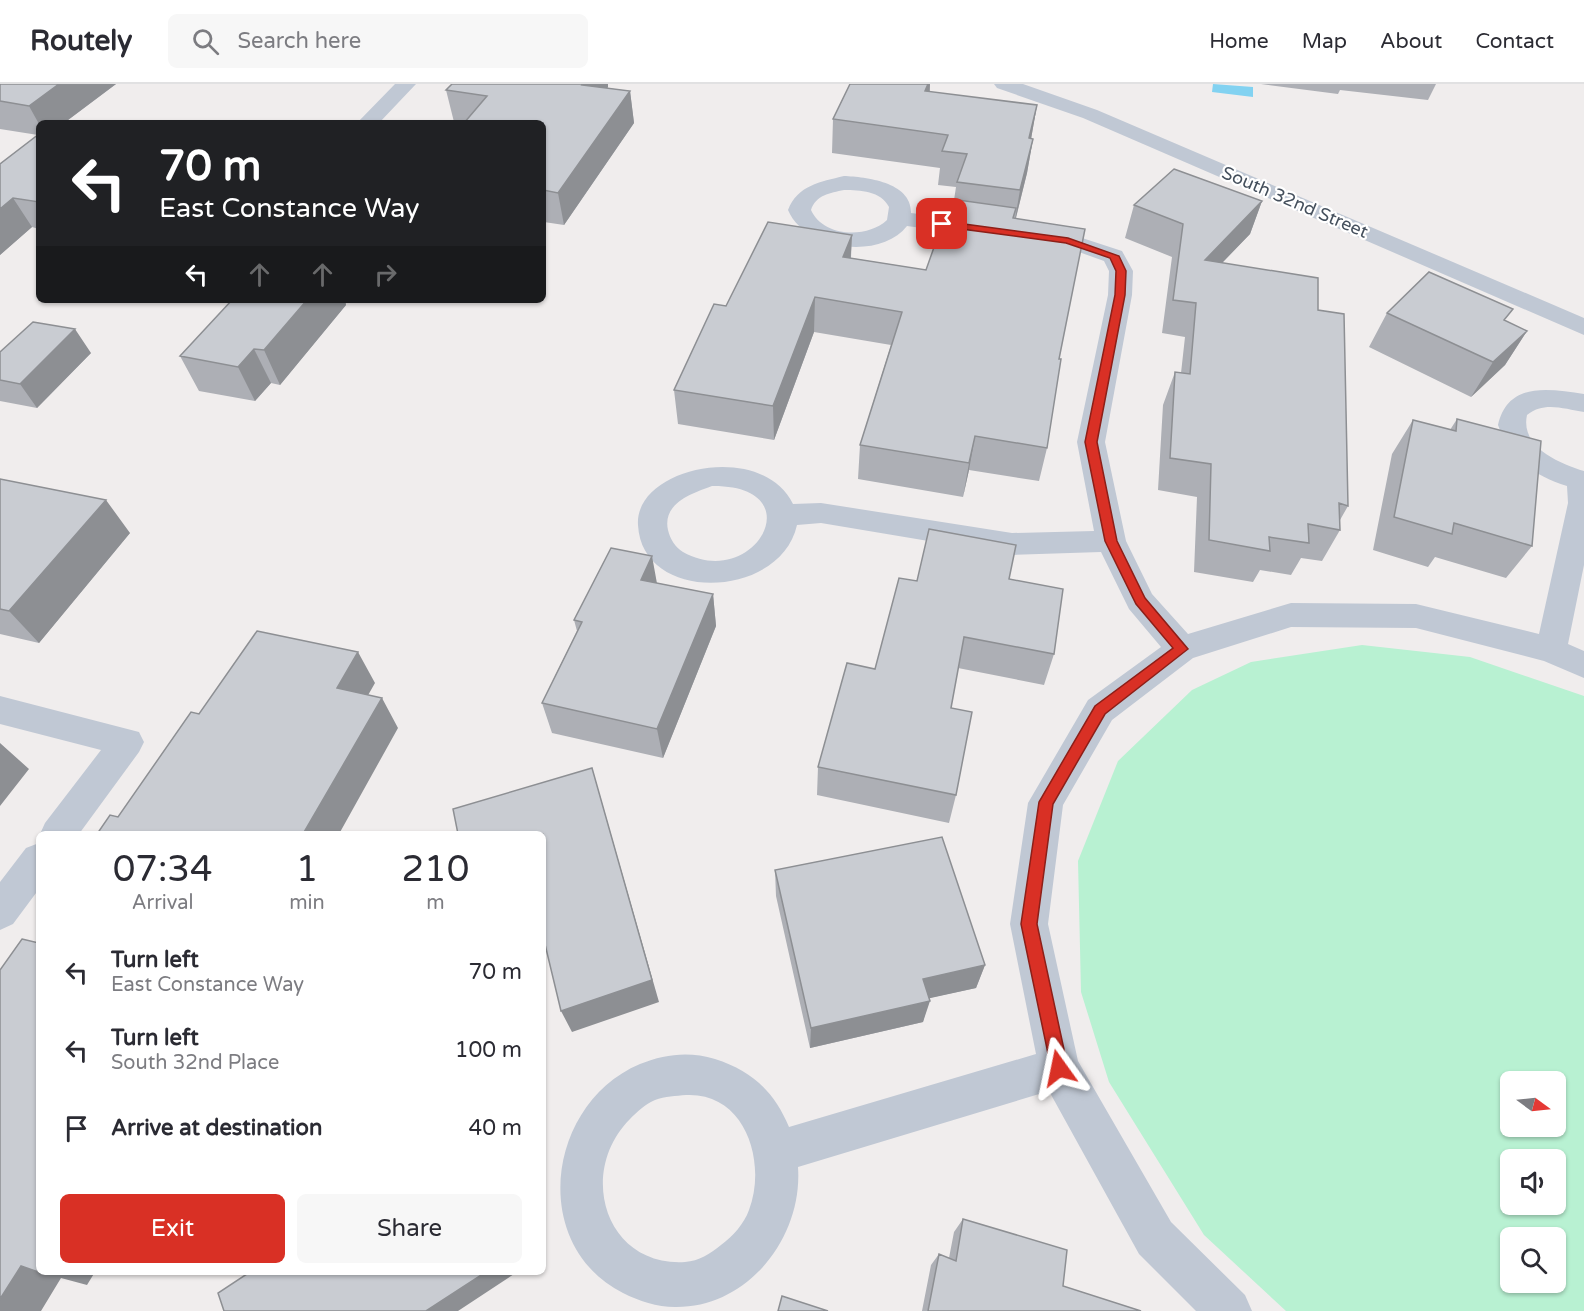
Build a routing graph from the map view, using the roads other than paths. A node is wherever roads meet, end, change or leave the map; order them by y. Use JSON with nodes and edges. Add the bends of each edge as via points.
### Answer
{"nodes":[{"id":1,"x":406,"y":84,"type":"edge"},
{"id":2,"x":1004,"y":84,"type":"edge"},
{"id":3,"x":370,"y":120,"type":"edge"},
{"id":4,"x":900,"y":218,"type":"dead end"},
{"id":5,"x":1584,"y":327,"type":"edge"},
{"id":6,"x":1584,"y":403,"type":"edge"},
{"id":7,"x":1583,"y":480,"type":"edge"},
{"id":8,"x":783,"y":515,"type":"dead end"},
{"id":9,"x":1111,"y":541,"type":"junction"},
{"id":10,"x":1182,"y":649,"type":"junction"},
{"id":11,"x":1551,"y":650,"type":"junction"},
{"id":12,"x":1584,"y":665,"type":"edge"},
{"id":13,"x":0,"y":710,"type":"edge"},
{"id":14,"x":60,"y":831,"type":"edge"},
{"id":15,"x":36,"y":864,"type":"edge"},
{"id":16,"x":0,"y":912,"type":"edge"},
{"id":17,"x":1059,"y":1068,"type":"junction"},
{"id":18,"x":777,"y":1152,"type":"junction"},
{"id":19,"x":1229,"y":1311,"type":"edge"}],
"edges":[{"from":1,"to":3,"type":"street"},
{"from":2,"to":5,"type":"street","name":"South 32nd Street","via":[[1132,132]]},
{"from":4,"to":9,"type":"street","via":[[1068,241],[1114,256],[1121,271],[1120,295],[1091,442]]},
{"from":6,"to":7,"type":"street","via":[[1546,397],[1528,400],[1516,408],[1510,420],[1511,433],[1520,448],[1536,462]]},
{"from":7,"to":11,"type":"street","via":[[1582,503]]},
{"from":8,"to":9,"type":"street","via":[[821,513],[1012,544]]},
{"from":9,"to":10,"type":"street","via":[[1140,601]]},
{"from":10,"to":11,"type":"street","via":[[1291,615],[1416,616]]},
{"from":10,"to":17,"type":"street","via":[[1100,710],[1046,802],[1029,924]]},
{"from":11,"to":12,"type":"street"},
{"from":13,"to":14,"type":"street","via":[[127,742]]},
{"from":15,"to":16,"type":"street"},
{"from":17,"to":18,"type":"street"},
{"from":17,"to":19,"type":"street","via":[[1155,1238]]},
{"from":18,"to":18,"type":"street","via":[[766,1123],[747,1098],[723,1081],[694,1074],[664,1076],[636,1087],[611,1107],[594,1134],[582,1166],[582,1202],[593,1236],[615,1264],[645,1282],[681,1286],[715,1277],[746,1255],[767,1223],[778,1188]]}]}
